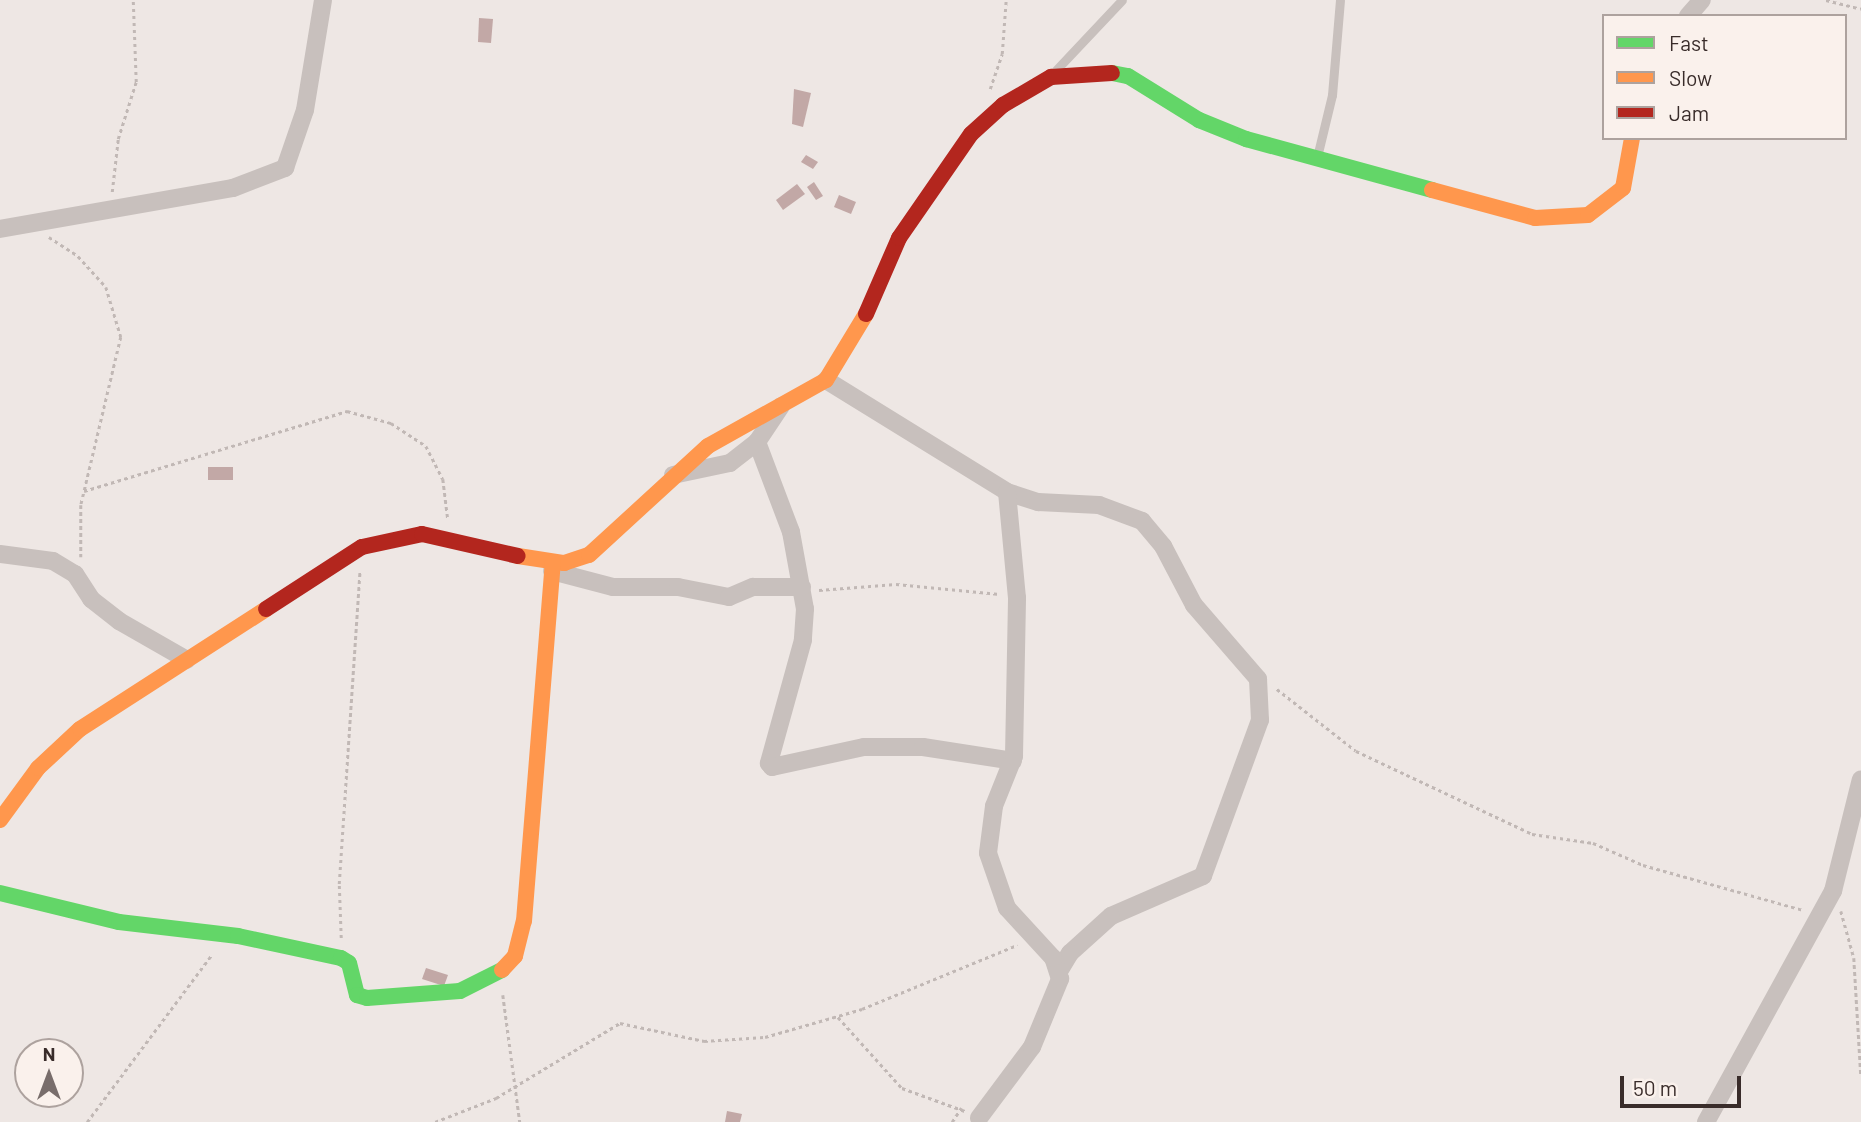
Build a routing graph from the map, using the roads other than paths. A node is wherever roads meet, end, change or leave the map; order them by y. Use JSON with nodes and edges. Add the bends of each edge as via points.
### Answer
{"nodes":[{"id":1,"x":323,"y":0,"type":"edge"},
{"id":2,"x":1122,"y":0,"type":"edge"},
{"id":3,"x":1340,"y":0,"type":"edge"},
{"id":4,"x":1702,"y":0,"type":"edge"},
{"id":5,"x":1690,"y":14,"type":"edge"},
{"id":6,"x":1051,"y":77,"type":"junction"},
{"id":7,"x":1632,"y":140,"type":"edge"},
{"id":8,"x":1317,"y":158,"type":"junction"},
{"id":9,"x":0,"y":229,"type":"edge"},
{"id":10,"x":826,"y":380,"type":"junction"},
{"id":11,"x":782,"y":405,"type":"junction"},
{"id":12,"x":757,"y":442,"type":"junction"},
{"id":13,"x":673,"y":475,"type":"junction"},
{"id":14,"x":1007,"y":492,"type":"junction"},
{"id":15,"x":0,"y":554,"type":"edge"},
{"id":16,"x":552,"y":567,"type":"junction"},
{"id":17,"x":802,"y":587,"type":"junction"},
{"id":18,"x":187,"y":660,"type":"junction"},
{"id":19,"x":1013,"y":761,"type":"junction"},
{"id":20,"x":1861,"y":779,"type":"edge"},
{"id":21,"x":0,"y":820,"type":"edge"},
{"id":22,"x":0,"y":893,"type":"edge"},
{"id":23,"x":1059,"y":971,"type":"junction"},
{"id":24,"x":979,"y":1118,"type":"road end"},
{"id":25,"x":1706,"y":1122,"type":"edge"}],
"edges":[{"from":1,"to":9,"type":"street","via":[[304,110],[285,169],[233,188]]},
{"from":2,"to":6,"type":"lane"},
{"from":3,"to":8,"type":"lane","via":[[1332,95]]},
{"from":4,"to":5,"type":"street"},
{"from":6,"to":8,"type":"street","via":[[1105,72],[1128,76],[1199,120]]},
{"from":6,"to":10,"type":"street","via":[[981,123],[899,238],[859,331]]},
{"from":7,"to":8,"type":"street","via":[[1623,188],[1588,215],[1564,220],[1482,205]]},
{"from":10,"to":11,"type":"street"},
{"from":10,"to":14,"type":"street"},
{"from":11,"to":12,"type":"street"},
{"from":11,"to":13,"type":"street","via":[[708,446]]},
{"from":12,"to":13,"type":"street","via":[[730,463]]},
{"from":12,"to":17,"type":"street","via":[[792,532]]},
{"from":13,"to":16,"type":"street","via":[[600,547]]},
{"from":14,"to":19,"type":"street","via":[[1017,598]]},
{"from":14,"to":23,"type":"street","via":[[1038,502],[1099,505],[1142,521],[1163,546],[1205,620],[1258,679],[1260,720],[1203,876],[1111,916],[1070,953]]},
{"from":15,"to":18,"type":"street","via":[[53,561],[75,574],[91,599],[119,621]]},
{"from":16,"to":17,"type":"street","via":[[613,587],[678,587],[729,597],[752,587]]},
{"from":16,"to":18,"type":"street","via":[[450,537],[395,536],[362,547]]},
{"from":16,"to":22,"type":"street","via":[[524,921],[515,956],[498,975],[460,991],[367,998],[357,995],[349,962],[341,958],[227,934],[119,922]]},
{"from":17,"to":19,"type":"street","via":[[803,640],[773,735],[772,767],[864,747],[923,747]]},
{"from":18,"to":21,"type":"street","via":[[56,749]]},
{"from":19,"to":23,"type":"street","via":[[988,827],[988,853],[1007,908],[1036,937]]},
{"from":20,"to":25,"type":"street","via":[[1833,891],[1822,916]]},
{"from":23,"to":24,"type":"street","via":[[1045,1025]]}]}
